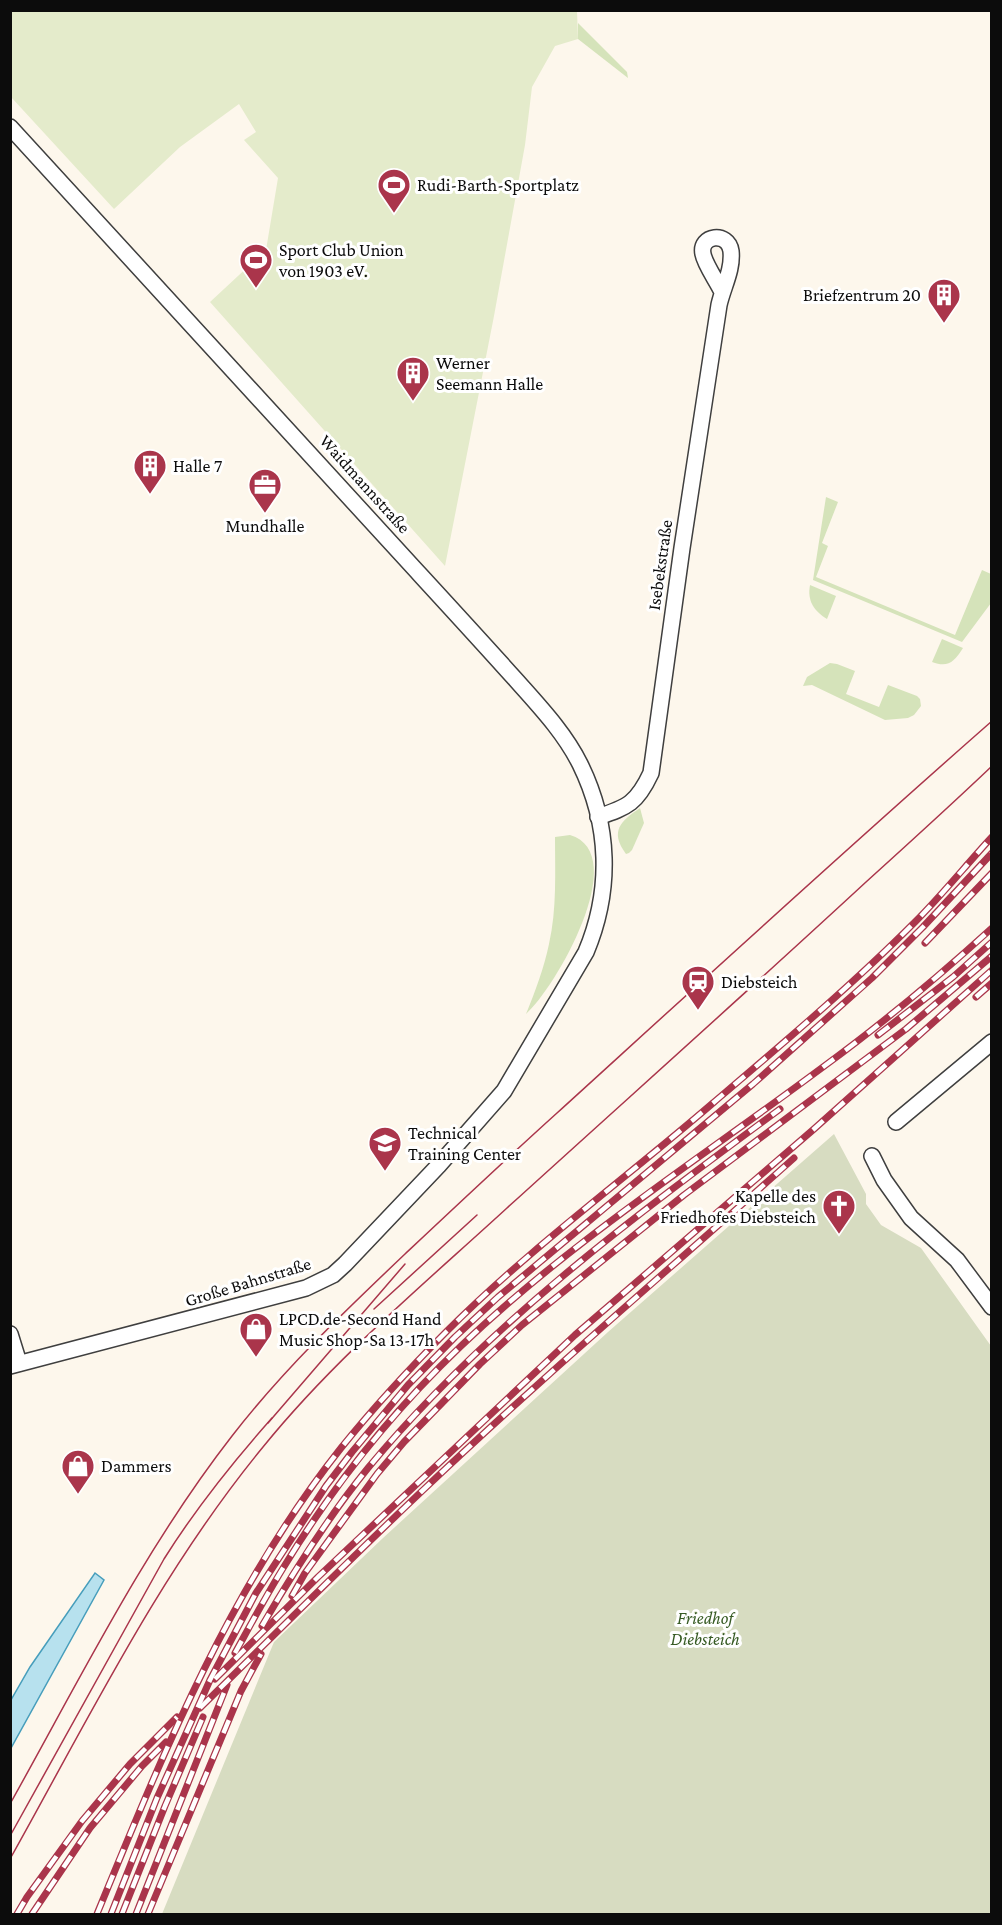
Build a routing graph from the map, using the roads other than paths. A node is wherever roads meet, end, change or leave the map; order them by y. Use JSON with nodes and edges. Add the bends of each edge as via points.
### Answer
{"nodes":[{"id":1,"x":10,"y":127,"type":"edge"},
{"id":2,"x":722,"y":292,"type":"dead end"},
{"id":3,"x":598,"y":817,"type":"junction"},
{"id":4,"x":600,"y":910,"type":"joint"},
{"id":5,"x":992,"y":1042,"type":"edge"},
{"id":6,"x":896,"y":1122,"type":"dead end"},
{"id":7,"x":872,"y":1156,"type":"dead end"},
{"id":8,"x":992,"y":1306,"type":"edge"},
{"id":9,"x":10,"y":1334,"type":"edge"},
{"id":10,"x":15,"y":1364,"type":"edge"}],
"edges":[{"from":1,"to":3,"type":"street","name":"Waidmannstraße","via":[[550,718],[579,762]]},
{"from":2,"to":3,"type":"street","name":"Isebekstraße","via":[[651,773],[636,799]]},
{"from":3,"to":4,"type":"street","name":"Waidmannstraße","via":[[605,863]]},
{"from":4,"to":10,"type":"street","name":"Große Bahnstraße","via":[[586,952],[504,1091],[439,1166],[333,1275],[306,1288]]},
{"from":5,"to":6,"type":"street"},
{"from":7,"to":8,"type":"street","via":[[911,1218],[957,1260]]},
{"from":9,"to":10,"type":"street"}]}
